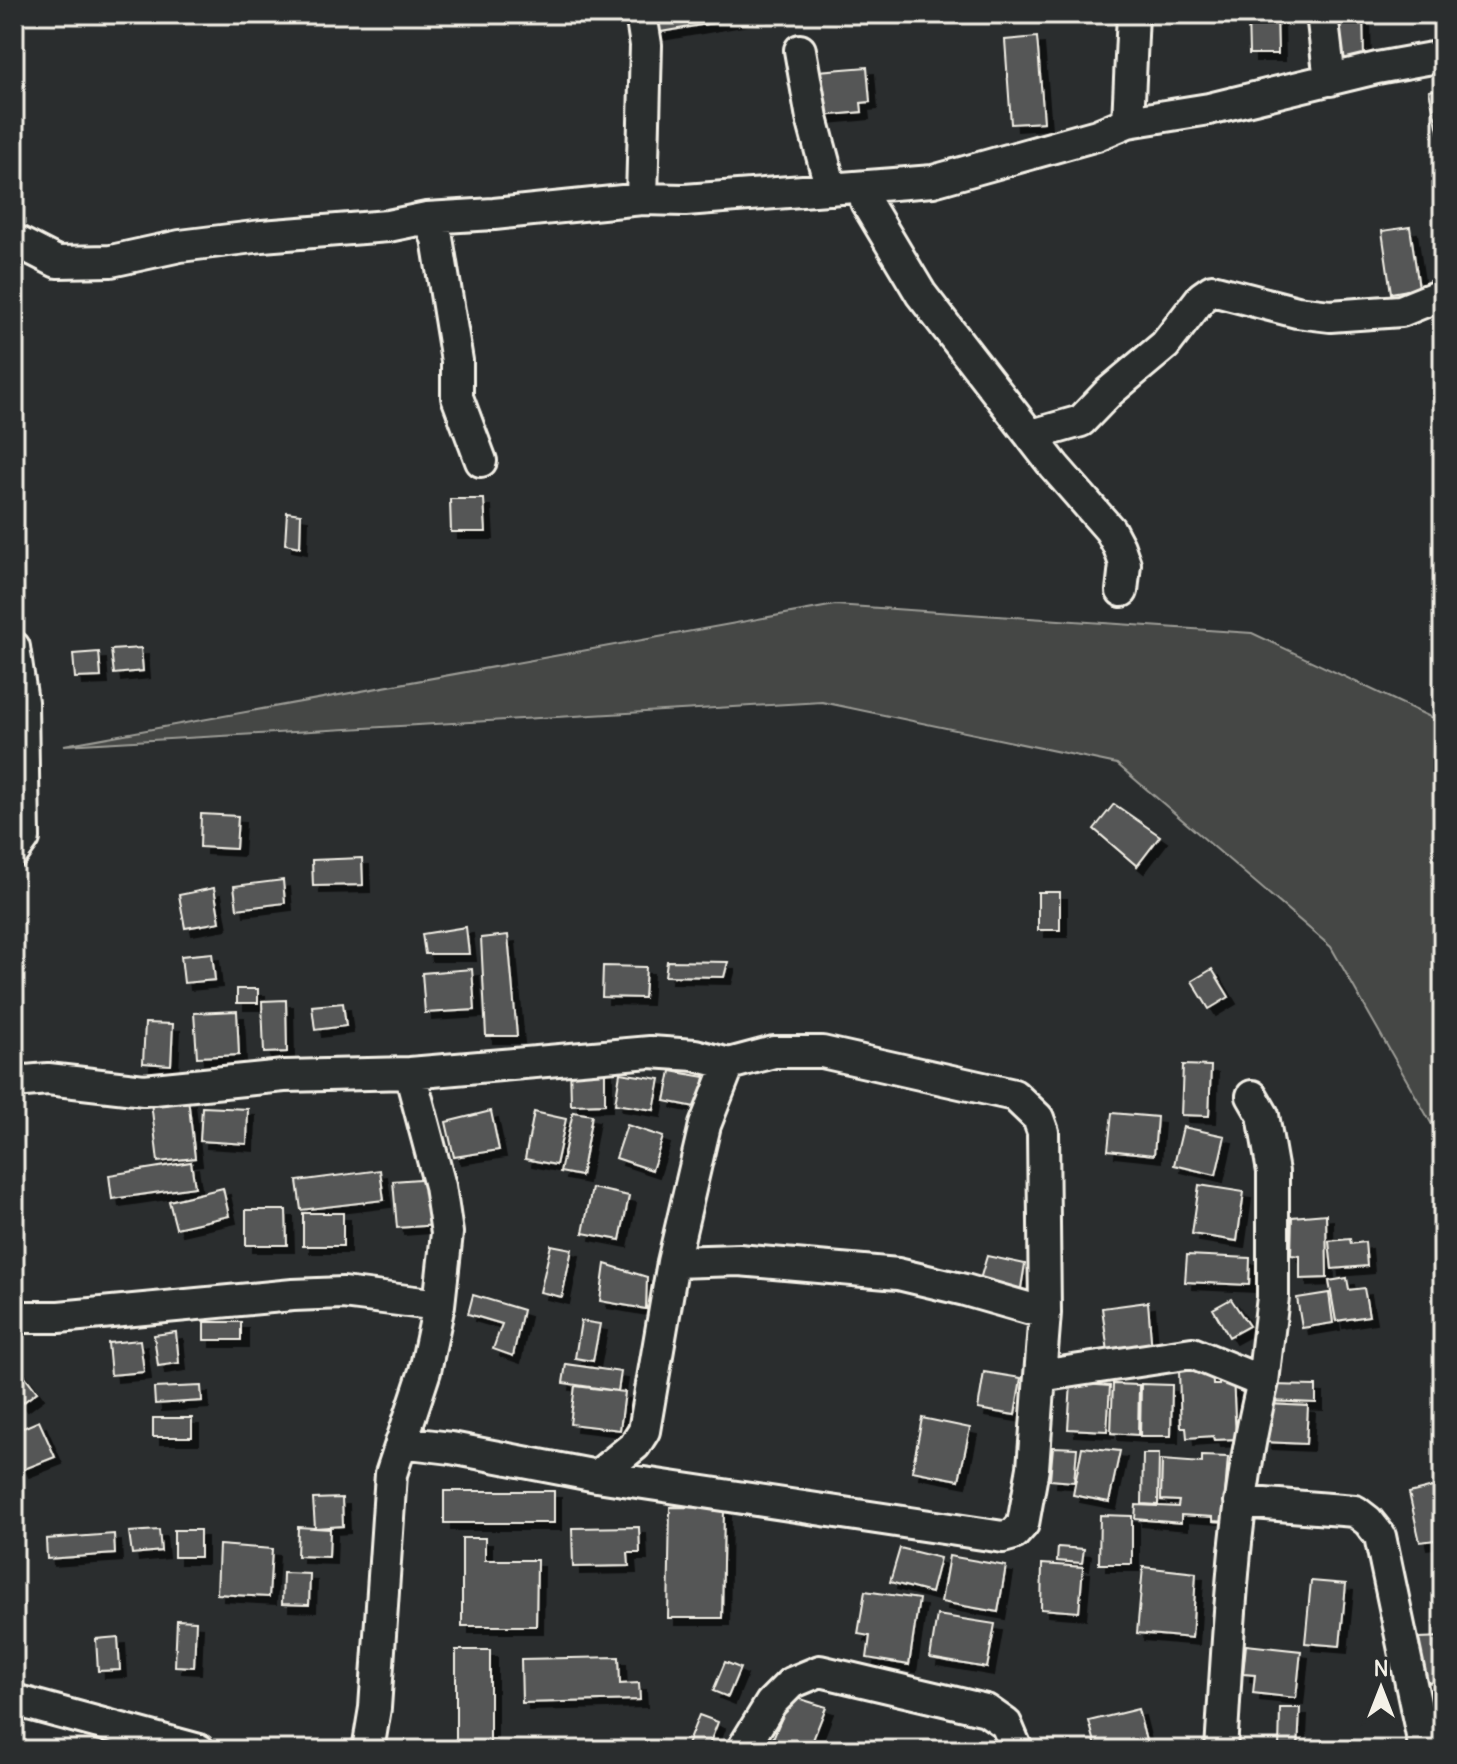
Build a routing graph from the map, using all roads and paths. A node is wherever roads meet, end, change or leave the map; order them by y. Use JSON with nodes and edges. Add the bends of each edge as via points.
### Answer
{"nodes":[{"id":1,"x":641,"y":14,"type":"edge"},
{"id":2,"x":1133,"y":14,"type":"edge"},
{"id":3,"x":1322,"y":14,"type":"edge"},
{"id":4,"x":800,"y":50,"type":"dead end"},
{"id":5,"x":1443,"y":56,"type":"edge"},
{"id":6,"x":1330,"y":80,"type":"junction"},
{"id":7,"x":1128,"y":122,"type":"junction"},
{"id":8,"x":865,"y":188,"type":"junction"},
{"id":9,"x":831,"y":189,"type":"junction"},
{"id":10,"x":642,"y":199,"type":"junction"},
{"id":11,"x":427,"y":218,"type":"junction"},
{"id":12,"x":14,"y":240,"type":"edge"},
{"id":13,"x":1443,"y":294,"type":"edge"},
{"id":14,"x":1032,"y":435,"type":"junction"},
{"id":15,"x":481,"y":461,"type":"dead end"},
{"id":16,"x":1122,"y":591,"type":"dead end"},
{"id":17,"x":14,"y":647,"type":"edge"},
{"id":18,"x":14,"y":852,"type":"edge"},
{"id":19,"x":729,"y":1064,"type":"junction"},
{"id":20,"x":410,"y":1073,"type":"junction"},
{"id":21,"x":14,"y":1082,"type":"edge"},
{"id":22,"x":1252,"y":1096,"type":"dead end"},
{"id":23,"x":673,"y":1262,"type":"junction"},
{"id":24,"x":439,"y":1305,"type":"junction"},
{"id":25,"x":1045,"y":1313,"type":"junction"},
{"id":26,"x":14,"y":1317,"type":"edge"},
{"id":27,"x":1040,"y":1376,"type":"junction"},
{"id":28,"x":1263,"y":1382,"type":"junction"},
{"id":29,"x":401,"y":1442,"type":"junction"},
{"id":30,"x":597,"y":1476,"type":"junction"},
{"id":31,"x":1240,"y":1502,"type":"junction"},
{"id":32,"x":14,"y":1700,"type":"edge"},
{"id":33,"x":197,"y":1750,"type":"edge"},
{"id":34,"x":368,"y":1750,"type":"edge"},
{"id":35,"x":742,"y":1750,"type":"edge"},
{"id":36,"x":1017,"y":1750,"type":"edge"},
{"id":37,"x":1221,"y":1750,"type":"edge"},
{"id":38,"x":1425,"y":1750,"type":"edge"}],
"edges":[{"from":1,"to":10,"type":"street","via":[[646,45]]},
{"from":2,"to":7,"type":"street"},
{"from":3,"to":6,"type":"street"},
{"from":4,"to":9,"type":"street"},
{"from":5,"to":6,"type":"street"},
{"from":6,"to":7,"type":"street"},
{"from":7,"to":8,"type":"street","via":[[933,181]]},
{"from":8,"to":9,"type":"street"},
{"from":8,"to":14,"type":"street","via":[[866,202],[921,294]]},
{"from":9,"to":10,"type":"street"},
{"from":10,"to":11,"type":"street"},
{"from":11,"to":12,"type":"street","via":[[180,246],[111,261],[57,262]]},
{"from":11,"to":15,"type":"street","via":[[437,238],[457,361],[457,397]]},
{"from":13,"to":14,"type":"street","via":[[1401,311],[1330,316],[1212,290],[1165,345],[1081,421]]},
{"from":14,"to":16,"type":"street","via":[[1115,538],[1125,564]]},
{"from":17,"to":18,"type":"street","via":[[22,702],[24,838]]},
{"from":19,"to":20,"type":"street","via":[[650,1052]]},
{"from":19,"to":23,"type":"street","via":[[705,1125]]},
{"from":19,"to":25,"type":"street","via":[[774,1052],[822,1052],[1014,1095],[1028,1105],[1043,1132]]},
{"from":20,"to":21,"type":"street","via":[[284,1076],[144,1090],[48,1079]]},
{"from":20,"to":24,"type":"street","via":[[445,1209]]},
{"from":22,"to":28,"type":"street","via":[[1263,1115],[1273,1172],[1273,1297]]},
{"from":23,"to":25,"type":"street","via":[[739,1260],[898,1274]]},
{"from":23,"to":30,"type":"street","via":[[644,1431]]},
{"from":24,"to":26,"type":"street","via":[[343,1293]]},
{"from":24,"to":29,"type":"street","via":[[425,1371]]},
{"from":25,"to":27,"type":"street"},
{"from":27,"to":28,"type":"street","via":[[1192,1353]]},
{"from":27,"to":30,"type":"street","via":[[1023,1524],[1003,1537]]},
{"from":28,"to":31,"type":"street"},
{"from":29,"to":30,"type":"street"},
{"from":29,"to":34,"type":"street","via":[[391,1474]]},
{"from":31,"to":37,"type":"street"},
{"from":31,"to":38,"type":"street","via":[[1355,1511],[1380,1536]]},
{"from":32,"to":33,"type":"street"},
{"from":35,"to":36,"type":"street","via":[[771,1703],[791,1683],[820,1671],[986,1710],[1006,1724]]}]}
